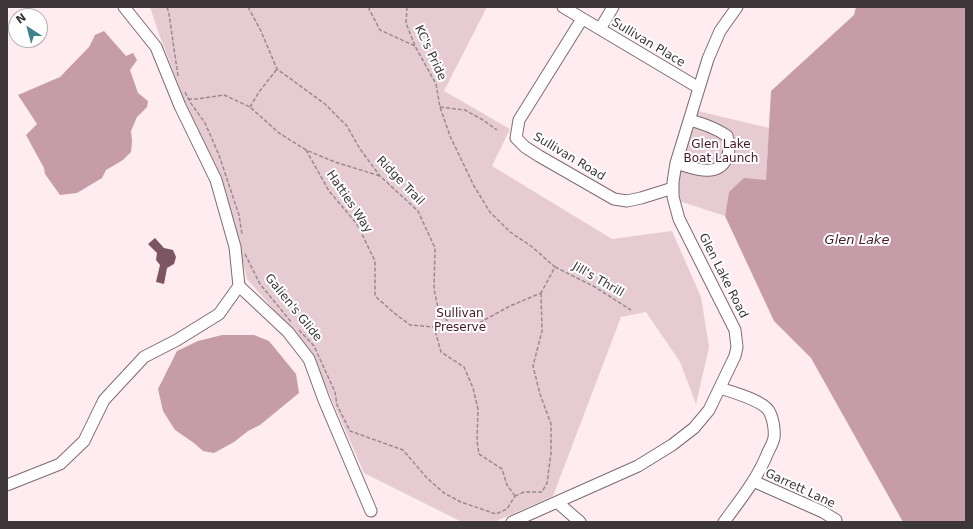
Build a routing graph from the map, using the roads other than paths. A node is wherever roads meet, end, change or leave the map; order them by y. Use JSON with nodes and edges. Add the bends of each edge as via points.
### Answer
{"nodes":[{"id":1,"x":124,"y":7,"type":"edge"},
{"id":2,"x":563,"y":7,"type":"edge"},
{"id":3,"x":613,"y":7,"type":"edge"},
{"id":4,"x":737,"y":7,"type":"edge"},
{"id":5,"x":582,"y":19,"type":"junction"},
{"id":6,"x":600,"y":29,"type":"junction"},
{"id":7,"x":699,"y":88,"type":"junction"},
{"id":8,"x":690,"y":120,"type":"junction"},
{"id":9,"x":676,"y":163,"type":"junction"},
{"id":10,"x":673,"y":188,"type":"junction"},
{"id":11,"x":239,"y":286,"type":"junction"},
{"id":12,"x":720,"y":388,"type":"junction"},
{"id":13,"x":753,"y":481,"type":"junction"},
{"id":14,"x":7,"y":485,"type":"edge"},
{"id":15,"x":557,"y":502,"type":"junction"},
{"id":16,"x":372,"y":512,"type":"dead end"},
{"id":17,"x":836,"y":520,"type":"dead end"},
{"id":18,"x":512,"y":522,"type":"edge"},
{"id":19,"x":580,"y":522,"type":"edge"},
{"id":20,"x":724,"y":522,"type":"edge"}],
"edges":[{"from":1,"to":11,"type":"street","via":[[156,47],[180,106],[216,180],[235,247]]},
{"from":2,"to":5,"type":"street","name":"Sullivan Place"},
{"from":3,"to":6,"type":"street"},
{"from":4,"to":7,"type":"street","name":"Glen Lake Road","via":[[720,31]]},
{"from":5,"to":6,"type":"street","name":"Sullivan Place"},
{"from":5,"to":10,"type":"street","name":"Sullivan Road","via":[[519,120],[516,138],[539,156],[614,199],[627,201]]},
{"from":6,"to":7,"type":"street","name":"Sullivan Place"},
{"from":7,"to":8,"type":"street","name":"Glen Lake Road"},
{"from":8,"to":9,"type":"street","name":"Glen Lake Road"},
{"from":8,"to":9,"type":"street","via":[[727,136],[730,148],[728,155],[719,168],[709,171]]},
{"from":9,"to":10,"type":"street","name":"Glen Lake Road"},
{"from":10,"to":12,"type":"street","name":"Glen Lake Road","via":[[679,219],[735,330],[736,352]]},
{"from":11,"to":14,"type":"street","via":[[219,314],[144,357],[104,400],[84,441],[60,464]]},
{"from":11,"to":16,"type":"street","via":[[288,332],[308,359]]},
{"from":12,"to":13,"type":"street","via":[[750,399],[769,411],[774,426],[774,438],[765,461]]},
{"from":12,"to":15,"type":"street","name":"Glen Lake Road","via":[[709,410],[694,428],[672,445],[638,466]]},
{"from":13,"to":17,"type":"street","name":"Garrett Lane"},
{"from":13,"to":20,"type":"street"},
{"from":15,"to":18,"type":"street","name":"Glen Lake Road"},
{"from":15,"to":19,"type":"street"}]}
